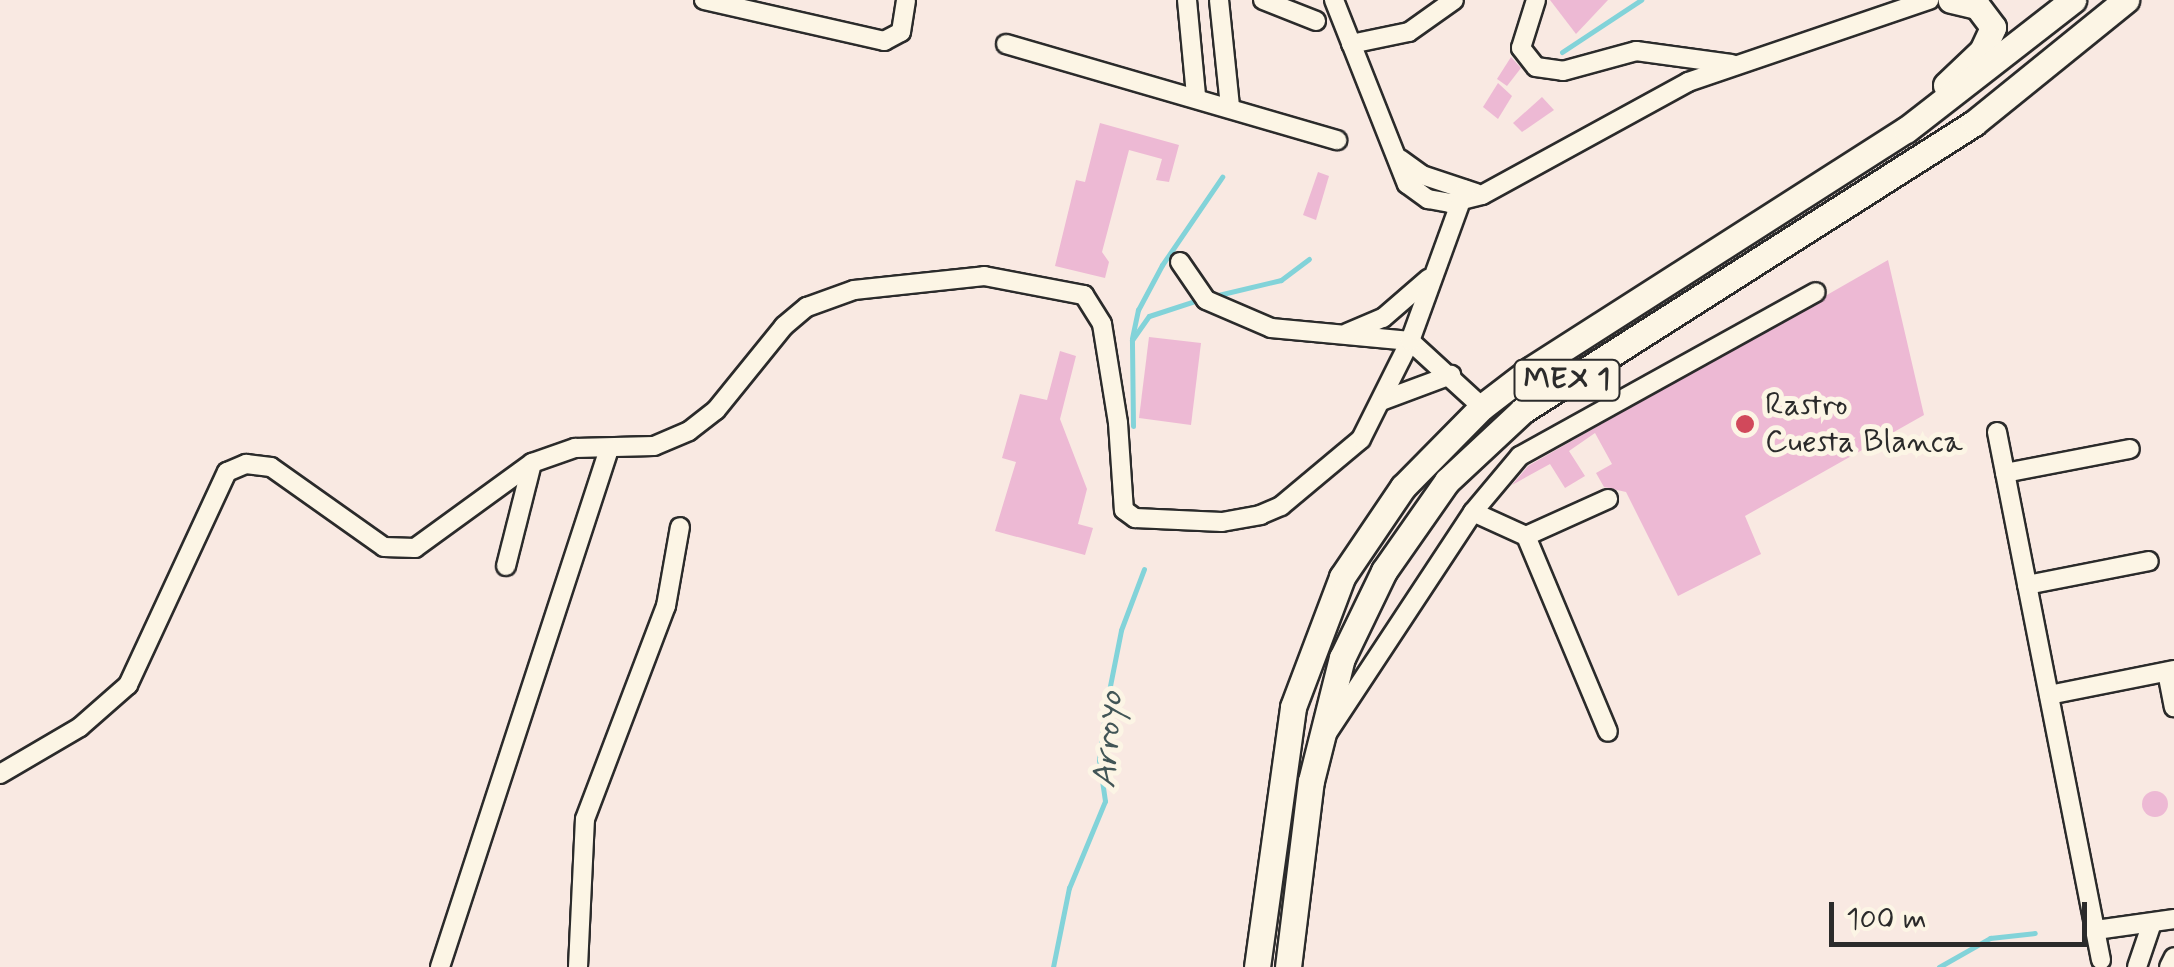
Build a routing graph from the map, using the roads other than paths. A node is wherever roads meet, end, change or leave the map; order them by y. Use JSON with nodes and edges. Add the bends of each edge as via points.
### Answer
{"nodes":[{"id":1,"x":704,"y":0,"type":"edge"},
{"id":2,"x":906,"y":0,"type":"edge"},
{"id":3,"x":1187,"y":0,"type":"edge"},
{"id":4,"x":1219,"y":0,"type":"edge"},
{"id":5,"x":1262,"y":0,"type":"edge"},
{"id":6,"x":1334,"y":0,"type":"edge"},
{"id":7,"x":1454,"y":0,"type":"edge"},
{"id":8,"x":1536,"y":0,"type":"edge"},
{"id":9,"x":1929,"y":0,"type":"edge"},
{"id":10,"x":1951,"y":0,"type":"edge"},
{"id":11,"x":2073,"y":0,"type":"edge"},
{"id":12,"x":2126,"y":0,"type":"edge"},
{"id":13,"x":1316,"y":20,"type":"dead end"},
{"id":14,"x":1006,"y":44,"type":"dead end"},
{"id":15,"x":1351,"y":44,"type":"junction"},
{"id":16,"x":1731,"y":64,"type":"junction"},
{"id":17,"x":1196,"y":96,"type":"junction"},
{"id":18,"x":1223,"y":103,"type":"junction"},
{"id":19,"x":1906,"y":130,"type":"junction"},
{"id":20,"x":1336,"y":140,"type":"dead end"},
{"id":21,"x":1400,"y":159,"type":"junction"},
{"id":22,"x":1470,"y":195,"type":"junction"},
{"id":23,"x":1180,"y":262,"type":"dead end"},
{"id":24,"x":1432,"y":275,"type":"junction"},
{"id":25,"x":1816,"y":292,"type":"dead end"},
{"id":26,"x":1336,"y":336,"type":"junction"},
{"id":27,"x":1410,"y":341,"type":"junction"},
{"id":28,"x":1451,"y":375,"type":"junction"},
{"id":29,"x":1382,"y":402,"type":"junction"},
{"id":30,"x":1482,"y":407,"type":"junction"},
{"id":31,"x":1997,"y":432,"type":"dead end"},
{"id":32,"x":2130,"y":449,"type":"dead end"},
{"id":33,"x":610,"y":450,"type":"junction"},
{"id":34,"x":532,"y":463,"type":"junction"},
{"id":35,"x":2006,"y":473,"type":"junction"},
{"id":36,"x":1608,"y":499,"type":"dead end"},
{"id":37,"x":1473,"y":512,"type":"junction"},
{"id":38,"x":680,"y":526,"type":"dead end"},
{"id":39,"x":1526,"y":536,"type":"junction"},
{"id":40,"x":2149,"y":561,"type":"dead end"},
{"id":41,"x":506,"y":566,"type":"dead end"},
{"id":42,"x":2028,"y":584,"type":"junction"},
{"id":43,"x":2171,"y":671,"type":"edge"},
{"id":44,"x":2049,"y":695,"type":"junction"},
{"id":45,"x":2174,"y":706,"type":"edge"},
{"id":46,"x":1608,"y":732,"type":"dead end"},
{"id":47,"x":1320,"y":745,"type":"junction"},
{"id":48,"x":0,"y":774,"type":"edge"},
{"id":49,"x":2174,"y":920,"type":"edge"},
{"id":50,"x":2152,"y":923,"type":"junction"},
{"id":51,"x":2096,"y":930,"type":"junction"},
{"id":52,"x":2174,"y":958,"type":"edge"},
{"id":53,"x":2102,"y":960,"type":"dead end"},
{"id":54,"x":440,"y":967,"type":"edge"},
{"id":55,"x":578,"y":967,"type":"edge"},
{"id":56,"x":1257,"y":967,"type":"edge"},
{"id":57,"x":1288,"y":967,"type":"edge"},
{"id":58,"x":2137,"y":967,"type":"edge"},
{"id":59,"x":2169,"y":967,"type":"edge"}],
"edges":[{"from":1,"to":2,"type":"street","via":[[884,41],[902,32]]},
{"from":3,"to":17,"type":"street"},
{"from":4,"to":18,"type":"street"},
{"from":5,"to":13,"type":"street"},
{"from":6,"to":15,"type":"street"},
{"from":7,"to":15,"type":"street","via":[[1409,32]]},
{"from":8,"to":16,"type":"street","via":[[1521,48],[1536,67],[1563,71],[1636,51]]},
{"from":9,"to":16,"type":"street"},
{"from":10,"to":19,"type":"highway","via":[[1988,15],[1991,36]]},
{"from":11,"to":19,"type":"highway","number":"MEX 1"},
{"from":12,"to":47,"type":"highway","number":"MEX 1","via":[[1974,123],[1561,384],[1486,442],[1413,525],[1367,601],[1342,658]]},
{"from":14,"to":17,"type":"street"},
{"from":15,"to":21,"type":"street"},
{"from":16,"to":22,"type":"street"},
{"from":17,"to":18,"type":"street"},
{"from":18,"to":20,"type":"street"},
{"from":19,"to":30,"type":"highway","number":"MEX 1","via":[[1581,335]]},
{"from":21,"to":22,"type":"street"},
{"from":21,"to":22,"type":"street","via":[[1407,184],[1428,199]]},
{"from":22,"to":24,"type":"street"},
{"from":23,"to":26,"type":"street","via":[[1206,300],[1271,328]]},
{"from":24,"to":26,"type":"street","via":[[1383,318]]},
{"from":24,"to":27,"type":"street"},
{"from":25,"to":37,"type":"street","via":[[1520,456]]},
{"from":26,"to":27,"type":"street"},
{"from":27,"to":28,"type":"street"},
{"from":27,"to":29,"type":"street"},
{"from":28,"to":29,"type":"street"},
{"from":28,"to":30,"type":"street"},
{"from":29,"to":33,"type":"street","via":[[1351,451],[1281,506],[1222,522],[1135,518],[1119,498],[1118,423],[1092,299],[984,276],[926,278],[854,290],[807,307],[716,410],[689,431],[654,446]]},
{"from":30,"to":56,"type":"highway","number":"MEX 1","via":[[1370,530],[1320,628],[1284,749]]},
{"from":31,"to":35,"type":"street"},
{"from":32,"to":35,"type":"street"},
{"from":33,"to":34,"type":"street","via":[[574,448]]},
{"from":33,"to":54,"type":"street"},
{"from":34,"to":41,"type":"street"},
{"from":34,"to":48,"type":"street","via":[[416,548],[400,551],[384,548],[270,467],[246,464],[227,472],[128,685],[80,727]]},
{"from":35,"to":42,"type":"street"},
{"from":36,"to":39,"type":"street"},
{"from":37,"to":39,"type":"street"},
{"from":37,"to":47,"type":"street"},
{"from":38,"to":55,"type":"street","via":[[666,606],[585,819]]},
{"from":39,"to":46,"type":"street"},
{"from":40,"to":42,"type":"street"},
{"from":42,"to":44,"type":"street"},
{"from":43,"to":44,"type":"street"},
{"from":43,"to":45,"type":"street"},
{"from":44,"to":51,"type":"street"},
{"from":47,"to":57,"type":"highway","number":"MEX 1"},
{"from":49,"to":50,"type":"street"},
{"from":50,"to":51,"type":"street"},
{"from":50,"to":58,"type":"street"},
{"from":51,"to":53,"type":"street"},
{"from":52,"to":59,"type":"street"}]}
